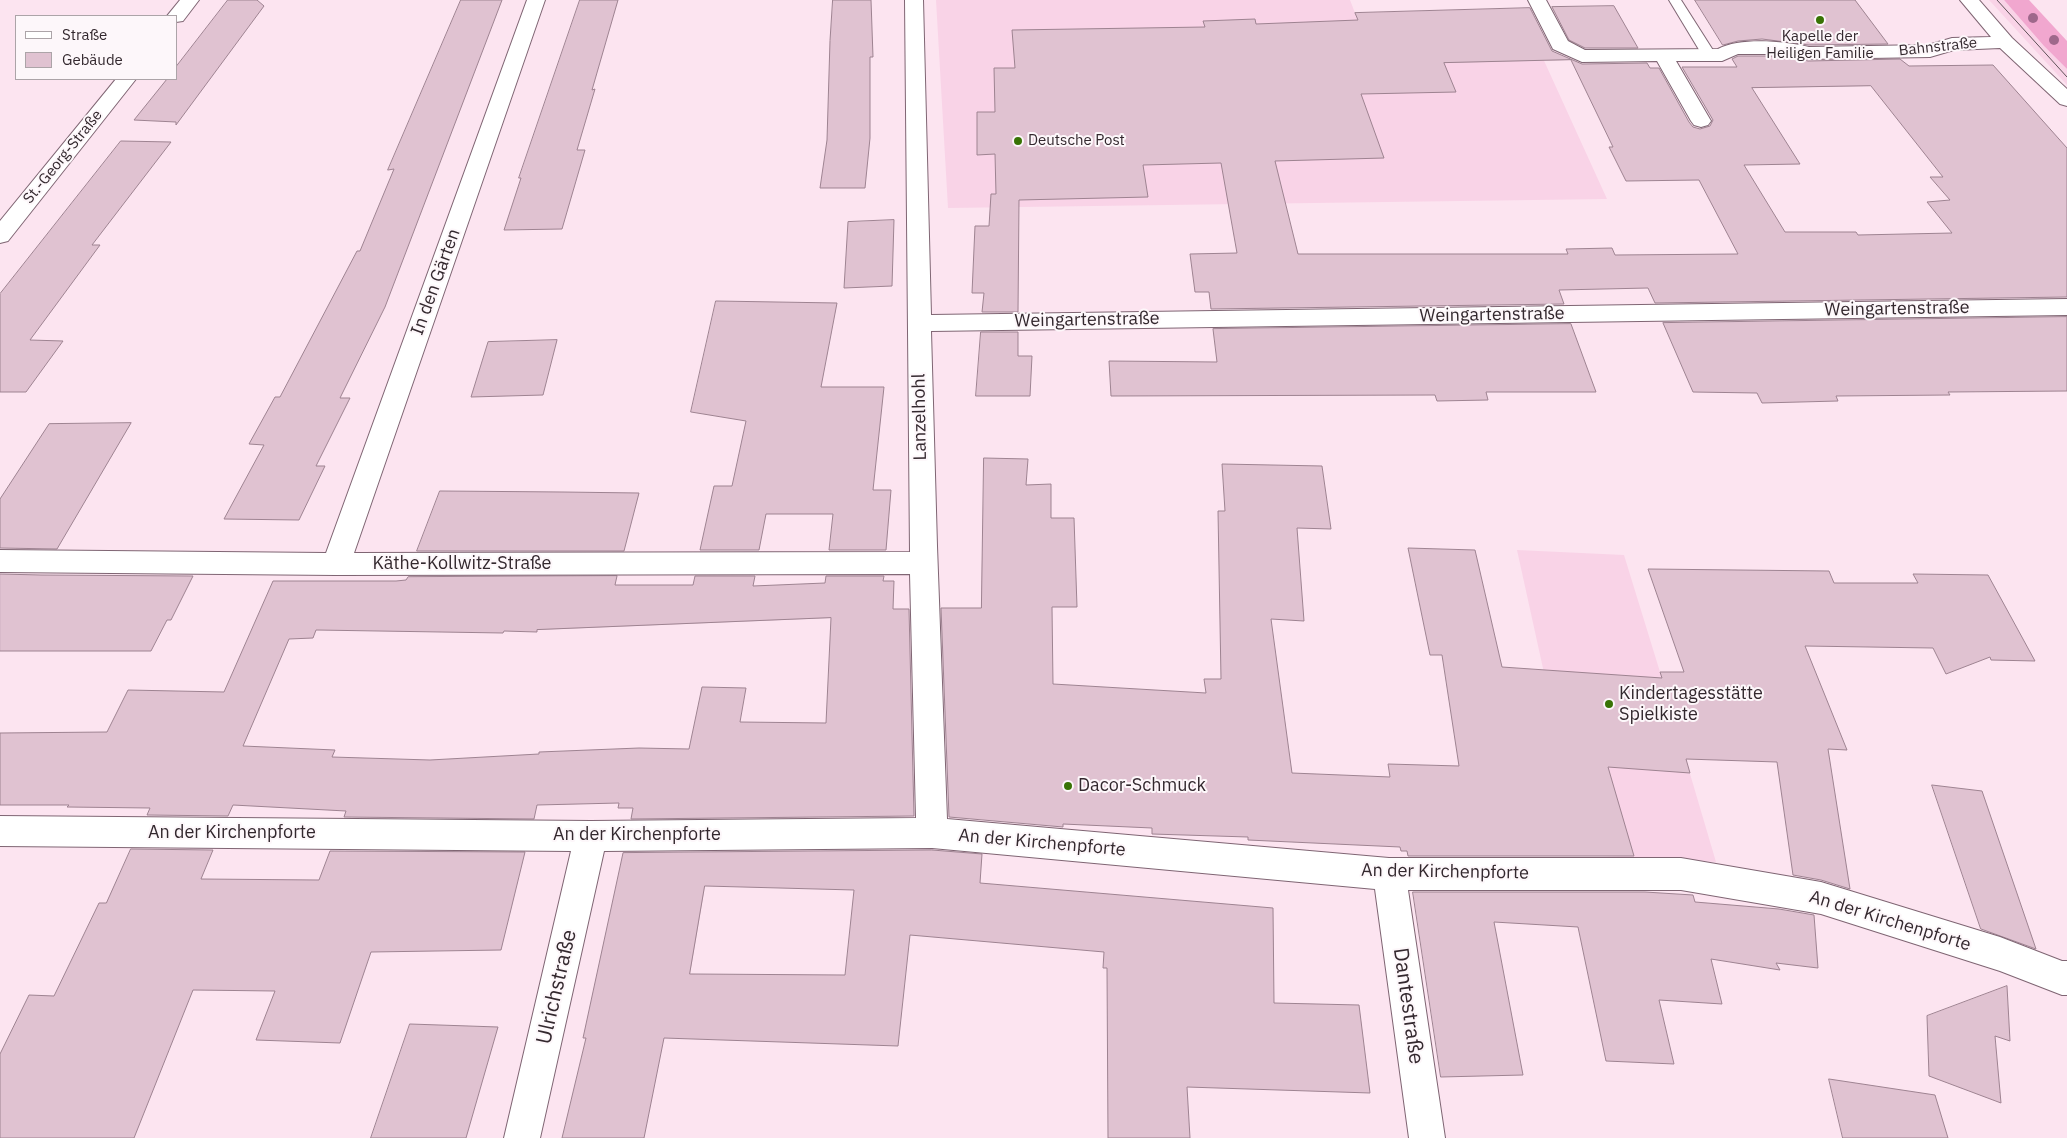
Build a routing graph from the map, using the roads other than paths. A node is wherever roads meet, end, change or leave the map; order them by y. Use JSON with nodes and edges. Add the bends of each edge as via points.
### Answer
{"nodes":[{"id":1,"x":190,"y":0,"type":"edge"},
{"id":2,"x":536,"y":0,"type":"edge"},
{"id":3,"x":914,"y":0,"type":"edge"},
{"id":4,"x":1537,"y":0,"type":"edge"},
{"id":5,"x":1675,"y":0,"type":"edge"},
{"id":6,"x":1968,"y":0,"type":"edge"},
{"id":7,"x":178,"y":15,"type":"edge"},
{"id":8,"x":2005,"y":42,"type":"junction"},
{"id":9,"x":1663,"y":55,"type":"junction"},
{"id":10,"x":1709,"y":55,"type":"junction"},
{"id":11,"x":125,"y":80,"type":"edge"},
{"id":12,"x":2067,"y":100,"type":"edge"},
{"id":13,"x":1701,"y":121,"type":"dead end"},
{"id":14,"x":0,"y":236,"type":"edge"},
{"id":15,"x":2067,"y":307,"type":"edge"},
{"id":16,"x":918,"y":323,"type":"junction"},
{"id":17,"x":0,"y":561,"type":"edge"},
{"id":18,"x":924,"y":563,"type":"junction"},
{"id":19,"x":336,"y":564,"type":"junction"},
{"id":20,"x":0,"y":831,"type":"edge"},
{"id":21,"x":932,"y":833,"type":"junction"},
{"id":22,"x":591,"y":836,"type":"junction"},
{"id":23,"x":1389,"y":874,"type":"junction"},
{"id":24,"x":2065,"y":980,"type":"edge"},
{"id":25,"x":522,"y":1138,"type":"edge"},
{"id":26,"x":1427,"y":1138,"type":"edge"}],
"edges":[{"from":1,"to":7,"type":"street"},
{"from":2,"to":19,"type":"street","name":"In den Gärten"},
{"from":3,"to":16,"type":"street","name":"Lanzelhohl"},
{"from":4,"to":9,"type":"street","name":"Bahnstraße","via":[[1560,45],[1582,56]]},
{"from":5,"to":10,"type":"lane"},
{"from":6,"to":8,"type":"street","name":"Bahnstraße"},
{"from":8,"to":10,"type":"street","name":"Bahnstraße","via":[[1952,44],[1930,51],[1808,53],[1790,48],[1734,48],[1722,55]]},
{"from":8,"to":12,"type":"street","name":"Bahnstraße"},
{"from":9,"to":10,"type":"street","name":"Bahnstraße"},
{"from":9,"to":13,"type":"street"},
{"from":11,"to":14,"type":"street","name":"St.-Georg-Straße"},
{"from":15,"to":16,"type":"street","name":"Weingartenstraße"},
{"from":16,"to":18,"type":"street","name":"Lanzelhohl"},
{"from":17,"to":19,"type":"street","name":"Käthe-Kollwitz-Straße"},
{"from":18,"to":19,"type":"street","name":"Käthe-Kollwitz-Straße"},
{"from":18,"to":21,"type":"street","name":"Lanzelhohl"},
{"from":20,"to":22,"type":"street","name":"An der Kirchenpforte"},
{"from":21,"to":22,"type":"street","name":"An der Kirchenpforte"},
{"from":21,"to":23,"type":"street","name":"An der Kirchenpforte"},
{"from":22,"to":25,"type":"street","name":"Ulrichstraße"},
{"from":23,"to":24,"type":"street","name":"An der Kirchenpforte","via":[[1681,874],[1821,898],[2000,954]]},
{"from":23,"to":26,"type":"street","name":"Dantestraße"}]}
